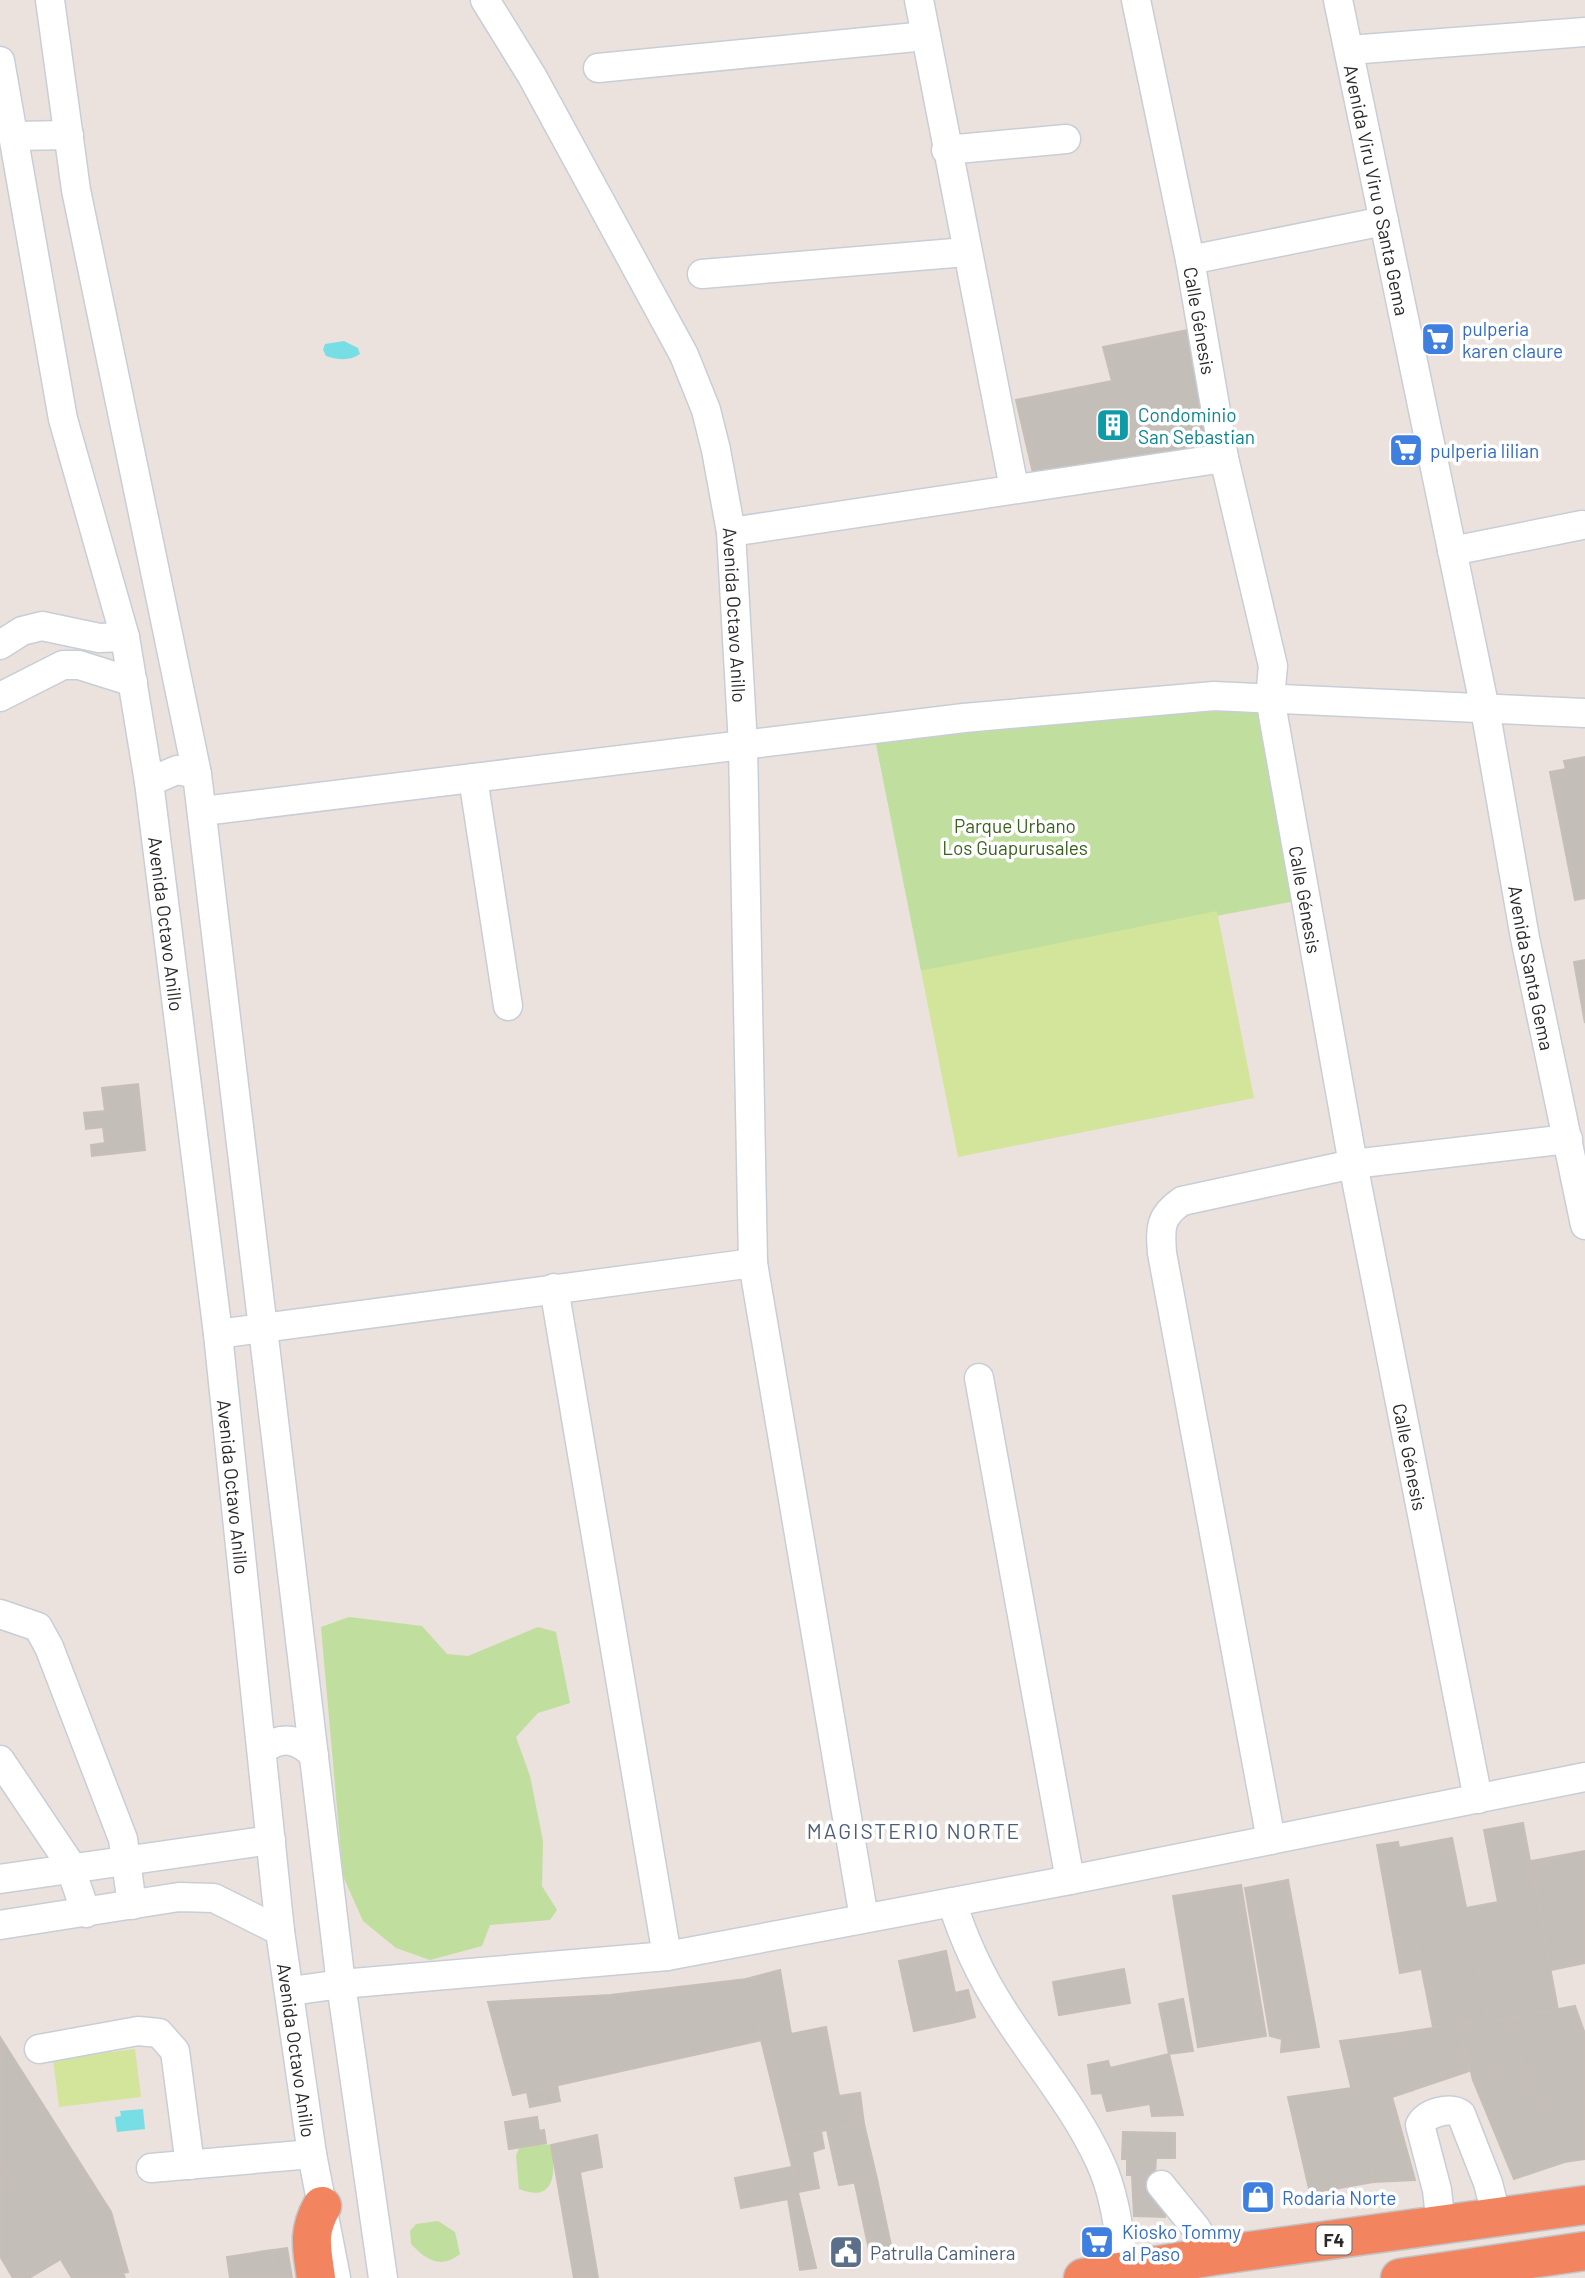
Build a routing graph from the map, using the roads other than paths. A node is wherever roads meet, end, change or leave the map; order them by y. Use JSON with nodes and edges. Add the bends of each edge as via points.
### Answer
{"nodes":[{"id":1,"x":50,"y":0,"type":"edge"},
{"id":2,"x":485,"y":0,"type":"edge"},
{"id":3,"x":919,"y":0,"type":"edge"},
{"id":4,"x":1136,"y":0,"type":"edge"},
{"id":5,"x":1338,"y":0,"type":"edge"},
{"id":6,"x":1585,"y":32,"type":"edge"},
{"id":7,"x":926,"y":36,"type":"junction"},
{"id":8,"x":1349,"y":50,"type":"junction"},
{"id":9,"x":0,"y":61,"type":"edge"},
{"id":10,"x":598,"y":68,"type":"dead end"},
{"id":11,"x":69,"y":135,"type":"junction"},
{"id":12,"x":14,"y":136,"type":"junction"},
{"id":13,"x":1066,"y":139,"type":"dead end"},
{"id":14,"x":946,"y":150,"type":"junction"},
{"id":15,"x":10,"y":174,"type":"edge"},
{"id":16,"x":1384,"y":221,"type":"junction"},
{"id":17,"x":966,"y":252,"type":"junction"},
{"id":18,"x":1190,"y":260,"type":"junction"},
{"id":19,"x":702,"y":274,"type":"dead end"},
{"id":20,"x":1224,"y":458,"type":"junction"},
{"id":21,"x":1014,"y":488,"type":"junction"},
{"id":22,"x":1582,"y":525,"type":"dead end"},
{"id":23,"x":731,"y":531,"type":"junction"},
{"id":24,"x":1452,"y":551,"type":"junction"},
{"id":25,"x":125,"y":637,"type":"junction"},
{"id":26,"x":0,"y":645,"type":"edge"},
{"id":27,"x":133,"y":682,"type":"junction"},
{"id":28,"x":0,"y":697,"type":"edge"},
{"id":29,"x":1270,"y":698,"type":"junction"},
{"id":30,"x":1485,"y":709,"type":"junction"},
{"id":31,"x":1585,"y":713,"type":"edge"},
{"id":32,"x":743,"y":745,"type":"junction"},
{"id":33,"x":197,"y":774,"type":"junction"},
{"id":34,"x":473,"y":778,"type":"junction"},
{"id":35,"x":149,"y":782,"type":"junction"},
{"id":36,"x":203,"y":811,"type":"junction"},
{"id":37,"x":508,"y":1006,"type":"dead end"},
{"id":38,"x":1568,"y":1139,"type":"junction"},
{"id":39,"x":1353,"y":1164,"type":"junction"},
{"id":40,"x":1585,"y":1225,"type":"edge"},
{"id":41,"x":752,"y":1263,"type":"junction"},
{"id":42,"x":554,"y":1288,"type":"junction"},
{"id":43,"x":264,"y":1329,"type":"junction"},
{"id":44,"x":218,"y":1334,"type":"junction"},
{"id":45,"x":979,"y":1378,"type":"dead end"},
{"id":46,"x":0,"y":1614,"type":"edge"},
{"id":47,"x":262,"y":1751,"type":"junction"},
{"id":48,"x":314,"y":1756,"type":"junction"},
{"id":49,"x":0,"y":1759,"type":"edge"},
{"id":50,"x":1585,"y":1777,"type":"edge"},
{"id":51,"x":1478,"y":1799,"type":"junction"},
{"id":52,"x":271,"y":1840,"type":"junction"},
{"id":53,"x":1271,"y":1840,"type":"junction"},
{"id":54,"x":127,"y":1861,"type":"junction"},
{"id":55,"x":71,"y":1871,"type":"junction"},
{"id":56,"x":0,"y":1879,"type":"edge"},
{"id":57,"x":1070,"y":1880,"type":"junction"},
{"id":58,"x":952,"y":1902,"type":"junction"},
{"id":59,"x":132,"y":1905,"type":"junction"},
{"id":60,"x":86,"y":1913,"type":"junction"},
{"id":61,"x":864,"y":1919,"type":"junction"},
{"id":62,"x":0,"y":1925,"type":"edge"},
{"id":63,"x":280,"y":1931,"type":"junction"},
{"id":64,"x":667,"y":1956,"type":"junction"},
{"id":65,"x":341,"y":1984,"type":"junction"},
{"id":66,"x":291,"y":1991,"type":"junction"},
{"id":67,"x":39,"y":2049,"type":"dead end"},
{"id":68,"x":312,"y":2154,"type":"junction"},
{"id":69,"x":190,"y":2165,"type":"junction"},
{"id":70,"x":151,"y":2168,"type":"dead end"},
{"id":71,"x":1161,"y":2185,"type":"dead end"},
{"id":72,"x":1585,"y":2205,"type":"edge"},
{"id":73,"x":322,"y":2206,"type":"junction"},
{"id":74,"x":1497,"y":2218,"type":"junction"},
{"id":75,"x":1441,"y":2226,"type":"junction"},
{"id":76,"x":1585,"y":2251,"type":"edge"},
{"id":77,"x":1213,"y":2256,"type":"junction"},
{"id":78,"x":1125,"y":2272,"type":"junction"},
{"id":79,"x":316,"y":2278,"type":"edge"},
{"id":80,"x":336,"y":2278,"type":"edge"},
{"id":81,"x":383,"y":2278,"type":"edge"},
{"id":82,"x":1083,"y":2278,"type":"edge"},
{"id":83,"x":1400,"y":2278,"type":"edge"}],
"edges":[{"from":1,"to":11,"type":"street"},
{"from":2,"to":23,"type":"street","name":"Avenida Octavo Anillo","via":[[532,76],[684,355],[706,410]]},
{"from":3,"to":7,"type":"street"},
{"from":4,"to":18,"type":"street","name":"Calle Génesis"},
{"from":5,"to":8,"type":"street","name":"Avenida Viru Viru o Santa Gema"},
{"from":6,"to":8,"type":"street"},
{"from":7,"to":10,"type":"street"},
{"from":7,"to":14,"type":"street"},
{"from":8,"to":16,"type":"street","name":"Avenida Viru Viru o Santa Gema"},
{"from":9,"to":12,"type":"street","name":"Avenida Octavo Anillo"},
{"from":11,"to":12,"type":"street"},
{"from":11,"to":33,"type":"street","via":[[76,190]]},
{"from":12,"to":15,"type":"street","name":"Avenida Octavo Anillo"},
{"from":13,"to":14,"type":"street"},
{"from":14,"to":17,"type":"street"},
{"from":15,"to":25,"type":"street","name":"Avenida Octavo Anillo","via":[[63,419]]},
{"from":16,"to":18,"type":"street"},
{"from":16,"to":24,"type":"street","name":"Avenida Viru Viru o Santa Gema"},
{"from":17,"to":19,"type":"street"},
{"from":17,"to":21,"type":"street"},
{"from":18,"to":20,"type":"street","name":"Calle Génesis"},
{"from":20,"to":21,"type":"street"},
{"from":20,"to":29,"type":"street","name":"Calle Génesis","via":[[1273,666]]},
{"from":21,"to":23,"type":"street"},
{"from":22,"to":24,"type":"street"},
{"from":23,"to":32,"type":"street","name":"Avenida Octavo Anillo"},
{"from":24,"to":30,"type":"street","name":"Avenida Viru Viru o Santa Gema"},
{"from":25,"to":26,"type":"street","via":[[99,638],[42,626],[22,631]]},
{"from":25,"to":27,"type":"street","name":"Avenida Octavo Anillo"},
{"from":27,"to":28,"type":"street","via":[[63,664]]},
{"from":27,"to":35,"type":"street","name":"Avenida Octavo Anillo"},
{"from":29,"to":30,"type":"street"},
{"from":29,"to":32,"type":"street","via":[[1214,696],[964,718]]},
{"from":29,"to":39,"type":"street","name":"Calle Génesis"},
{"from":30,"to":31,"type":"street"},
{"from":30,"to":38,"type":"street","name":"Avenida Santa Gema","via":[[1525,938]]},
{"from":32,"to":34,"type":"street"},
{"from":32,"to":41,"type":"street","name":"Avenida Octavo Anillo"},
{"from":33,"to":35,"type":"street","via":[[177,770]]},
{"from":33,"to":36,"type":"street"},
{"from":34,"to":36,"type":"street"},
{"from":34,"to":37,"type":"street"},
{"from":35,"to":44,"type":"street","name":"Avenida Octavo Anillo"},
{"from":36,"to":43,"type":"street"},
{"from":38,"to":39,"type":"street"},
{"from":38,"to":40,"type":"street","name":"Avenida Santa Gema"},
{"from":39,"to":51,"type":"street","name":"Calle Génesis"},
{"from":39,"to":53,"type":"street","via":[[1182,1200],[1168,1211],[1161,1231]]},
{"from":41,"to":42,"type":"street"},
{"from":41,"to":61,"type":"street","name":"Avenida Octavo Anillo"},
{"from":42,"to":43,"type":"street"},
{"from":42,"to":64,"type":"street"},
{"from":43,"to":44,"type":"street"},
{"from":43,"to":48,"type":"street"},
{"from":44,"to":47,"type":"street","name":"Avenida Octavo Anillo"},
{"from":45,"to":57,"type":"street"},
{"from":46,"to":54,"type":"street","via":[[38,1627],[49,1647],[124,1839]]},
{"from":47,"to":48,"type":"street","via":[[269,1744],[289,1740]]},
{"from":47,"to":52,"type":"street","name":"Avenida Octavo Anillo"},
{"from":48,"to":65,"type":"street"},
{"from":49,"to":55,"type":"street"},
{"from":50,"to":51,"type":"street"},
{"from":51,"to":53,"type":"street"},
{"from":52,"to":54,"type":"street"},
{"from":52,"to":63,"type":"street","name":"Avenida Octavo Anillo"},
{"from":53,"to":57,"type":"street"},
{"from":54,"to":55,"type":"street"},
{"from":54,"to":59,"type":"street"},
{"from":55,"to":56,"type":"street"},
{"from":55,"to":60,"type":"street"},
{"from":57,"to":58,"type":"street"},
{"from":58,"to":61,"type":"street"},
{"from":58,"to":78,"type":"street","via":[[965,1941],[1001,2008],[1121,2188]]},
{"from":59,"to":60,"type":"street"},
{"from":59,"to":63,"type":"street","via":[[214,1898]]},
{"from":60,"to":62,"type":"street"},
{"from":61,"to":64,"type":"street"},
{"from":63,"to":66,"type":"street","name":"Avenida Octavo Anillo"},
{"from":64,"to":65,"type":"street"},
{"from":65,"to":66,"type":"street"},
{"from":65,"to":81,"type":"street"},
{"from":66,"to":68,"type":"street","name":"Avenida Octavo Anillo"},
{"from":67,"to":69,"type":"street","via":[[138,2031],[159,2033],[175,2050]]},
{"from":68,"to":69,"type":"street"},
{"from":68,"to":73,"type":"street","name":"Avenida Octavo Anillo"},
{"from":69,"to":70,"type":"street"},
{"from":71,"to":77,"type":"street"},
{"from":72,"to":74,"type":"highway","number":"F4"},
{"from":73,"to":79,"type":"highway","via":[[312,2224]]},
{"from":73,"to":80,"type":"street","name":"Avenida Octavo Anillo"},
{"from":74,"to":75,"type":"highway","number":"F4"},
{"from":74,"to":75,"type":"street","via":[[1461,2114],[1451,2110],[1423,2119],[1420,2125]]},
{"from":75,"to":77,"type":"highway","number":"F4"},
{"from":76,"to":83,"type":"highway"},
{"from":77,"to":78,"type":"highway","number":"F4"},
{"from":78,"to":82,"type":"highway","number":"F4"}]}
